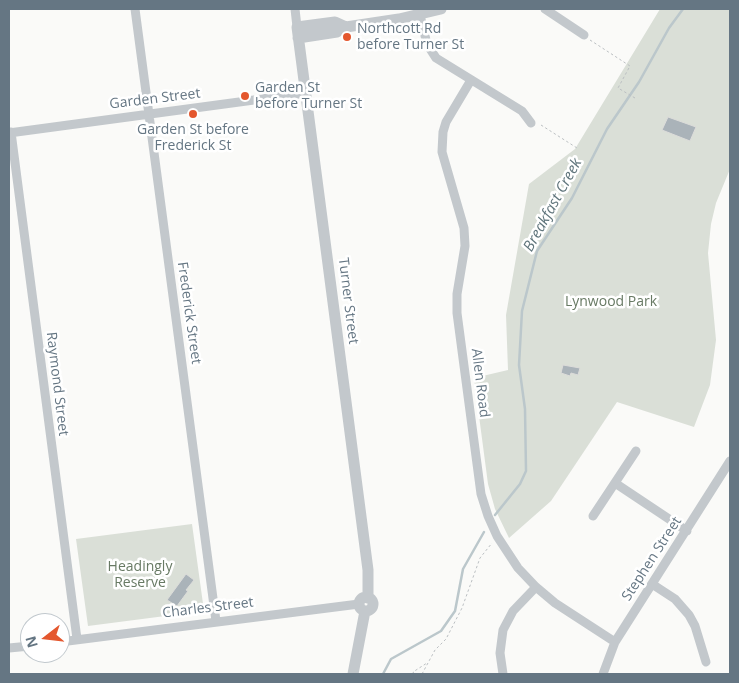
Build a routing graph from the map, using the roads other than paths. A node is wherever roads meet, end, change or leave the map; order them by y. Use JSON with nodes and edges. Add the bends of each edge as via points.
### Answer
{"nodes":[{"id":1,"x":135,"y":9,"type":"edge"},
{"id":2,"x":294,"y":9,"type":"edge"},
{"id":3,"x":442,"y":9,"type":"edge"},
{"id":4,"x":545,"y":9,"type":"edge"},
{"id":5,"x":420,"y":15,"type":"junction"},
{"id":6,"x":298,"y":32,"type":"junction"},
{"id":7,"x":584,"y":35,"type":"road end"},
{"id":8,"x":471,"y":80,"type":"junction"},
{"id":9,"x":306,"y":92,"type":"junction"},
{"id":10,"x":149,"y":114,"type":"junction"},
{"id":11,"x":531,"y":123,"type":"dead end"},
{"id":12,"x":10,"y":132,"type":"edge"},
{"id":13,"x":636,"y":451,"type":"dead end"},
{"id":14,"x":730,"y":461,"type":"edge"},
{"id":15,"x":615,"y":483,"type":"junction"},
{"id":16,"x":593,"y":516,"type":"dead end"},
{"id":17,"x":687,"y":531,"type":"junction"},
{"id":18,"x":652,"y":584,"type":"junction"},
{"id":19,"x":536,"y":587,"type":"junction"},
{"id":20,"x":364,"y":604,"type":"junction"},
{"id":21,"x":216,"y":621,"type":"junction"},
{"id":22,"x":77,"y":639,"type":"junction"},
{"id":23,"x":70,"y":640,"type":"edge"},
{"id":24,"x":616,"y":642,"type":"junction"},
{"id":25,"x":706,"y":662,"type":"dead end"},
{"id":26,"x":353,"y":674,"type":"edge"},
{"id":27,"x":503,"y":674,"type":"edge"},
{"id":28,"x":603,"y":674,"type":"edge"}],
"edges":[{"from":1,"to":10,"type":"street","name":"Frederick Street"},
{"from":2,"to":6,"type":"street","name":"Turner Street"},
{"from":3,"to":5,"type":"street"},
{"from":4,"to":7,"type":"street"},
{"from":5,"to":6,"type":"street","via":[[346,27],[337,32]]},
{"from":5,"to":8,"type":"street","via":[[425,39],[433,54]]},
{"from":6,"to":9,"type":"street","name":"Turner Street"},
{"from":8,"to":11,"type":"street","via":[[522,111]]},
{"from":8,"to":19,"type":"street","name":"Allen Road","via":[[446,122],[442,146],[464,228],[465,246],[457,306],[476,464],[481,494],[492,526],[511,559]]},
{"from":9,"to":10,"type":"street","name":"Garden Street"},
{"from":9,"to":20,"type":"street","name":"Turner Street","via":[[368,570]]},
{"from":10,"to":12,"type":"street","name":"Garden Street"},
{"from":10,"to":21,"type":"street","name":"Frederick Street"},
{"from":12,"to":22,"type":"street","name":"Raymond Street"},
{"from":13,"to":15,"type":"street"},
{"from":14,"to":17,"type":"street","name":"Stephen Street"},
{"from":15,"to":16,"type":"street"},
{"from":15,"to":17,"type":"street"},
{"from":17,"to":18,"type":"street","name":"Stephen Street"},
{"from":18,"to":24,"type":"street","name":"Stephen Street"},
{"from":18,"to":25,"type":"street","via":[[675,599],[689,615]]},
{"from":19,"to":24,"type":"street","name":"Allen Road"},
{"from":19,"to":27,"type":"street","via":[[511,614],[503,630],[500,653]]},
{"from":20,"to":21,"type":"street","name":"Charles Street"},
{"from":20,"to":26,"type":"street","name":"Turner Street"},
{"from":21,"to":22,"type":"street","name":"Charles Street"},
{"from":22,"to":23,"type":"street","name":"Charles Street"},
{"from":24,"to":28,"type":"street","name":"Stephen Street"}]}
